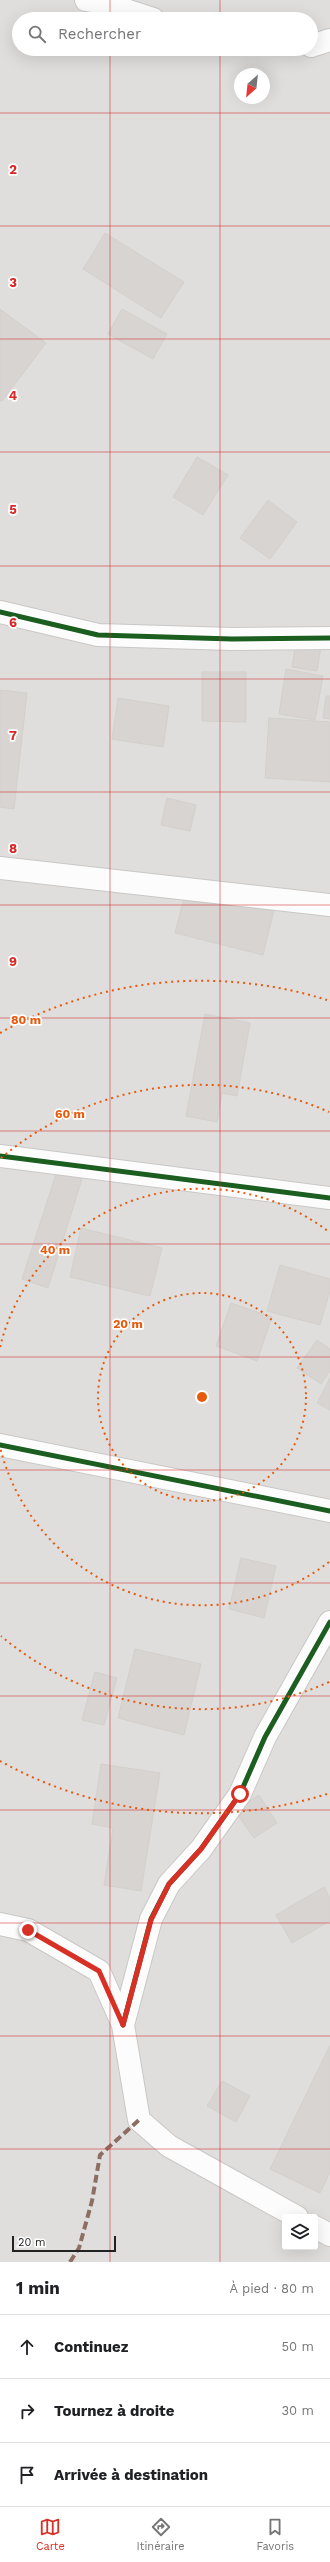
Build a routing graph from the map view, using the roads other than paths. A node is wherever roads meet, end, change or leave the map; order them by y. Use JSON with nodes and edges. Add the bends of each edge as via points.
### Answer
{"nodes":[{"id":1,"x":86,"y":0,"type":"edge"},
{"id":2,"x":132,"y":12,"type":"edge"},
{"id":3,"x":330,"y":40,"type":"edge"},
{"id":4,"x":318,"y":44,"type":"edge"},
{"id":5,"x":0,"y":612,"type":"edge"},
{"id":6,"x":330,"y":638,"type":"edge"},
{"id":7,"x":0,"y":868,"type":"edge"},
{"id":8,"x":330,"y":905,"type":"edge"},
{"id":9,"x":0,"y":1156,"type":"edge"},
{"id":10,"x":330,"y":1198,"type":"edge"},
{"id":11,"x":0,"y":1446,"type":"edge"},
{"id":12,"x":330,"y":1510,"type":"edge"},
{"id":13,"x":330,"y":1622,"type":"edge"},
{"id":14,"x":0,"y":1924,"type":"edge"},
{"id":15,"x":123,"y":2025,"type":"junction"},
{"id":16,"x":292,"y":2214,"type":"edge"},
{"id":17,"x":318,"y":2229,"type":"edge"},
{"id":18,"x":330,"y":2235,"type":"edge"}],
"edges":[{"from":1,"to":2,"type":"street"},
{"from":3,"to":4,"type":"street"},
{"from":5,"to":6,"type":"street","via":[[98,635],[232,639]]},
{"from":7,"to":8,"type":"street"},
{"from":9,"to":10,"type":"street"},
{"from":11,"to":12,"type":"street"},
{"from":13,"to":15,"type":"street","via":[[265,1737],[240,1794],[201,1849],[169,1884],[151,1920]]},
{"from":14,"to":15,"type":"street","via":[[28,1930],[99,1971]]},
{"from":15,"to":16,"type":"street","via":[[139,2120],[169,2146]]},
{"from":17,"to":18,"type":"street"}]}
